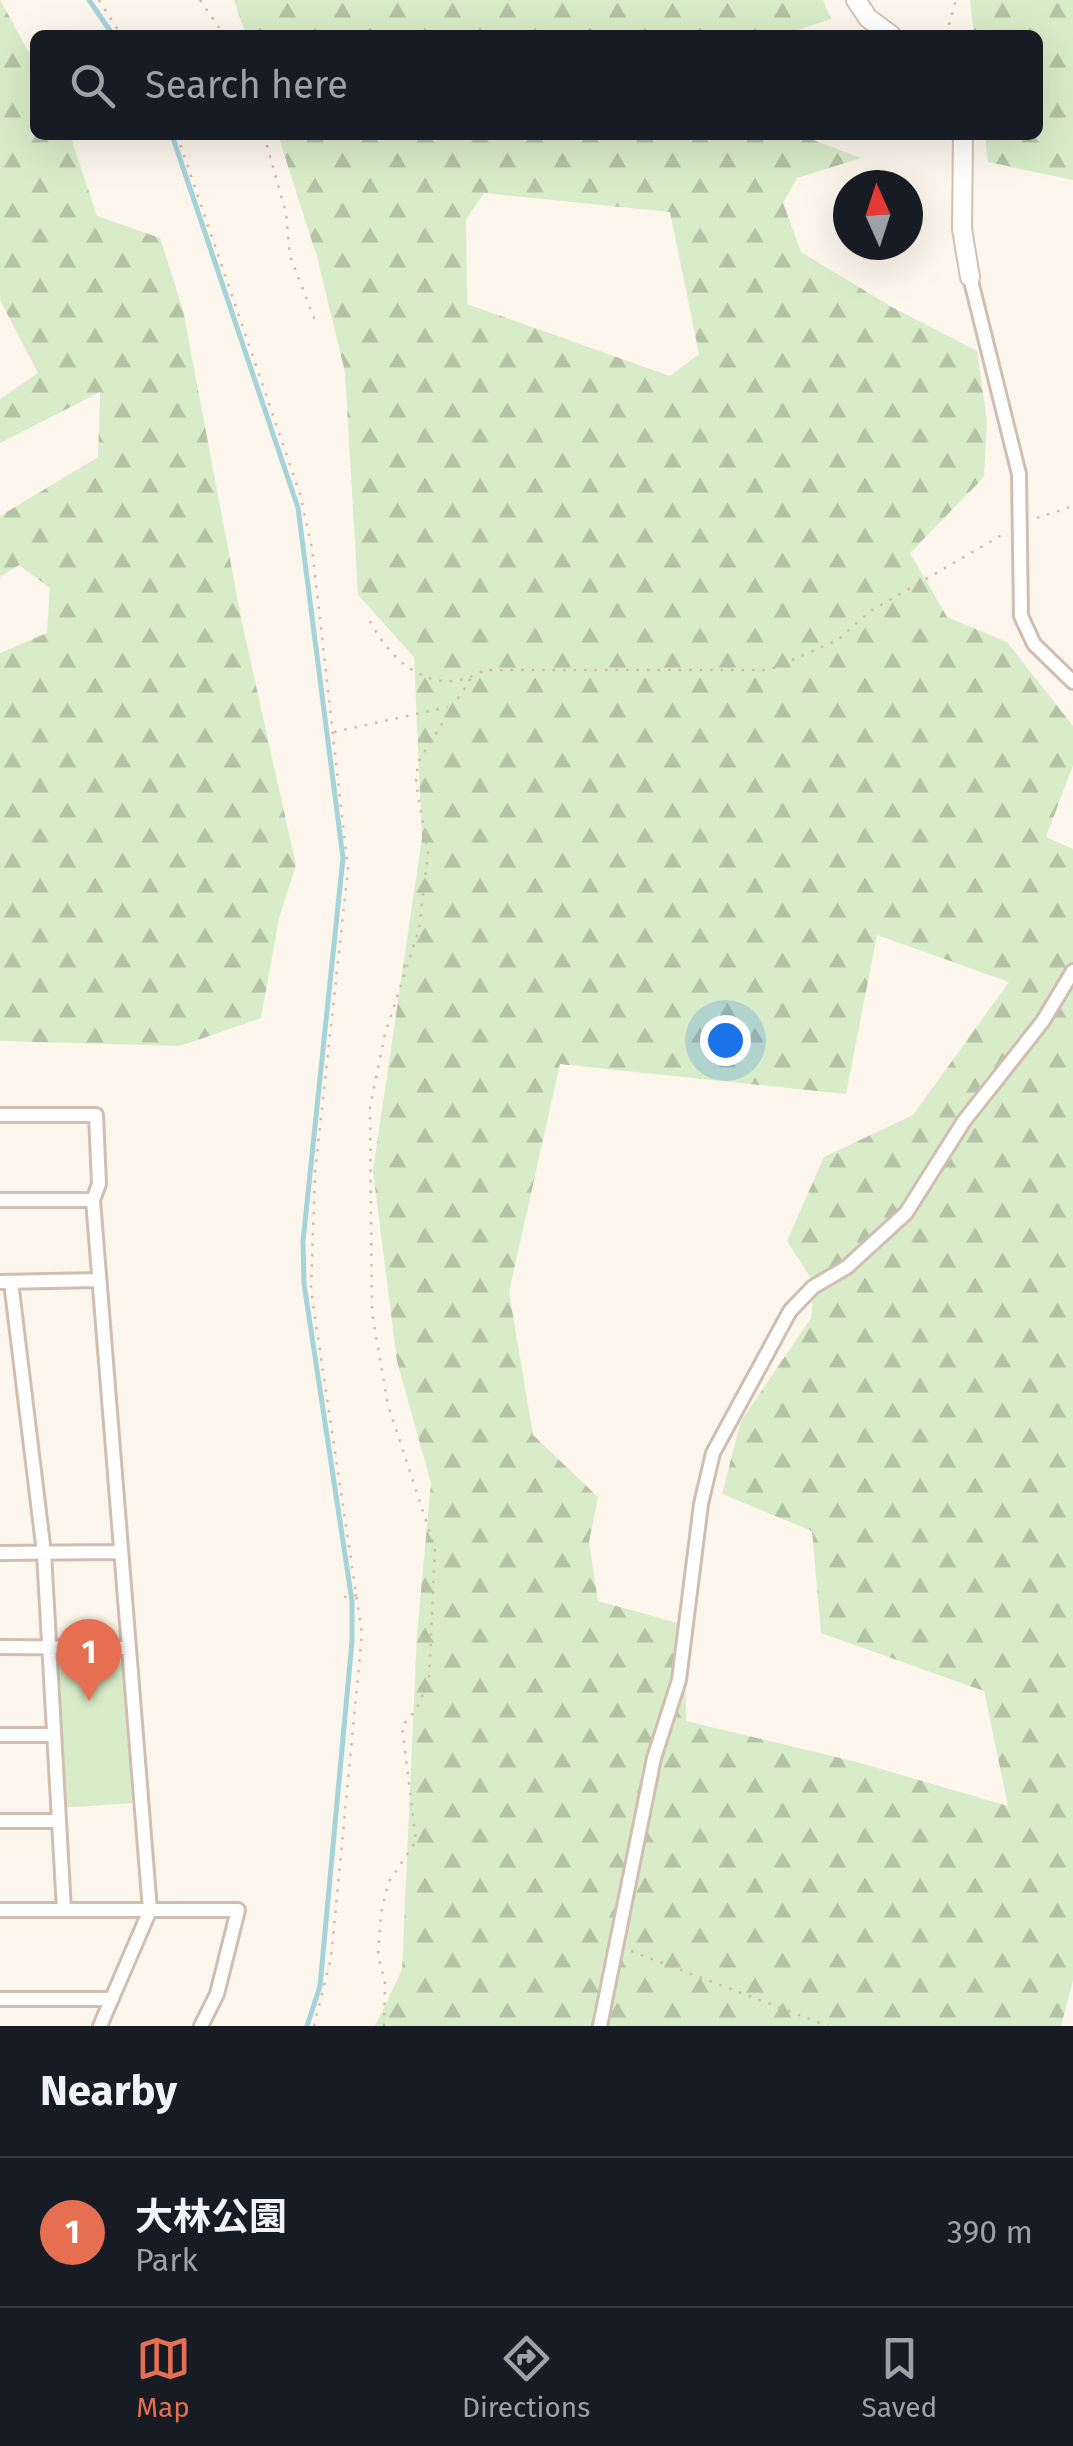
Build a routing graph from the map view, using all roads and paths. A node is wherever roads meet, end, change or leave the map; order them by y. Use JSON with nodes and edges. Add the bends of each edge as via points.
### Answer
{"nodes":[{"id":1,"x":99,"y":0,"type":"edge"},
{"id":2,"x":200,"y":0,"type":"edge"},
{"id":3,"x":856,"y":0,"type":"edge"},
{"id":4,"x":956,"y":0,"type":"edge"},
{"id":5,"x":118,"y":30,"type":"edge"},
{"id":6,"x":221,"y":30,"type":"edge"},
{"id":7,"x":884,"y":30,"type":"edge"},
{"id":8,"x":947,"y":30,"type":"edge"},
{"id":9,"x":179,"y":140,"type":"edge"},
{"id":10,"x":265,"y":140,"type":"edge"},
{"id":11,"x":963,"y":140,"type":"edge"},
{"id":12,"x":970,"y":277,"type":"joint"},
{"id":13,"x":316,"y":324,"type":"dead end"},
{"id":14,"x":1073,"y":506,"type":"edge"},
{"id":15,"x":1021,"y":524,"type":"junction"},
{"id":16,"x":370,"y":621,"type":"dead end"},
{"id":17,"x":472,"y":678,"type":"junction"},
{"id":18,"x":1073,"y":682,"type":"edge"},
{"id":19,"x":450,"y":706,"type":"junction"},
{"id":20,"x":333,"y":732,"type":"junction"},
{"id":21,"x":1073,"y":971,"type":"edge"},
{"id":22,"x":0,"y":1115,"type":"edge"},
{"id":23,"x":0,"y":1200,"type":"edge"},
{"id":24,"x":93,"y":1200,"type":"junction"},
{"id":25,"x":99,"y":1280,"type":"junction"},
{"id":26,"x":5,"y":1282,"type":"edge"},
{"id":27,"x":119,"y":1552,"type":"junction"},
{"id":28,"x":0,"y":1553,"type":"edge"},
{"id":29,"x":44,"y":1553,"type":"junction"},
{"id":30,"x":360,"y":1595,"type":"junction"},
{"id":31,"x":344,"y":1597,"type":"dead end"},
{"id":32,"x":0,"y":1648,"type":"edge"},
{"id":33,"x":48,"y":1648,"type":"junction"},
{"id":34,"x":126,"y":1648,"type":"junction"},
{"id":35,"x":0,"y":1735,"type":"edge"},
{"id":36,"x":53,"y":1735,"type":"junction"},
{"id":37,"x":58,"y":1821,"type":"junction"},
{"id":38,"x":0,"y":1822,"type":"edge"},
{"id":39,"x":0,"y":1910,"type":"edge"},
{"id":40,"x":64,"y":1910,"type":"junction"},
{"id":41,"x":150,"y":1910,"type":"junction"},
{"id":42,"x":616,"y":1944,"type":"junction"},
{"id":43,"x":0,"y":1999,"type":"edge"},
{"id":44,"x":112,"y":1999,"type":"junction"},
{"id":45,"x":100,"y":2026,"type":"edge"},
{"id":46,"x":202,"y":2026,"type":"edge"},
{"id":47,"x":314,"y":2026,"type":"edge"},
{"id":48,"x":384,"y":2026,"type":"edge"},
{"id":49,"x":600,"y":2026,"type":"edge"},
{"id":50,"x":828,"y":2026,"type":"edge"}],
"edges":[{"from":1,"to":5,"type":"path"},
{"from":2,"to":6,"type":"path"},
{"from":3,"to":7,"type":"street"},
{"from":4,"to":8,"type":"path"},
{"from":9,"to":20,"type":"path","via":[[300,494]]},
{"from":10,"to":13,"type":"path","via":[[286,213],[290,256]]},
{"from":11,"to":12,"type":"street","via":[[962,229]]},
{"from":12,"to":15,"type":"street","via":[[1015,448]]},
{"from":14,"to":15,"type":"path"},
{"from":15,"to":17,"type":"path","via":[[870,612],[838,640],[769,670],[484,670]]},
{"from":15,"to":18,"type":"street","via":[[1021,616],[1034,644]]},
{"from":16,"to":17,"type":"path","via":[[384,649],[424,679]]},
{"from":17,"to":19,"type":"path"},
{"from":19,"to":20,"type":"path"},
{"from":19,"to":48,"type":"path","via":[[416,771],[428,854],[419,929],[370,1106],[372,1312],[388,1405],[435,1548],[429,1680],[402,1726],[416,1841],[388,1883],[379,1931]]},
{"from":20,"to":30,"type":"path","via":[[348,868],[310,1290]]},
{"from":21,"to":42,"type":"street","via":[[906,1213],[790,1311],[727,1422],[706,1479],[682,1666],[654,1758]]},
{"from":22,"to":24,"type":"street","via":[[96,1115],[99,1184]]},
{"from":23,"to":24,"type":"street"},
{"from":24,"to":25,"type":"street"},
{"from":25,"to":26,"type":"street"},
{"from":25,"to":27,"type":"street"},
{"from":26,"to":29,"type":"street"},
{"from":27,"to":29,"type":"street"},
{"from":27,"to":34,"type":"street"},
{"from":28,"to":29,"type":"street"},
{"from":29,"to":33,"type":"street"},
{"from":30,"to":31,"type":"path"},
{"from":30,"to":47,"type":"path","via":[[361,1669],[331,1958]]},
{"from":32,"to":33,"type":"street"},
{"from":33,"to":34,"type":"street"},
{"from":33,"to":36,"type":"street"},
{"from":34,"to":41,"type":"street"},
{"from":35,"to":36,"type":"street"},
{"from":36,"to":37,"type":"street"},
{"from":37,"to":38,"type":"street"},
{"from":37,"to":40,"type":"street"},
{"from":39,"to":40,"type":"street"},
{"from":40,"to":41,"type":"street"},
{"from":41,"to":44,"type":"street"},
{"from":41,"to":46,"type":"street","via":[[238,1910]]},
{"from":42,"to":49,"type":"street"},
{"from":42,"to":50,"type":"path"},
{"from":43,"to":44,"type":"street"},
{"from":44,"to":45,"type":"street"}]}
